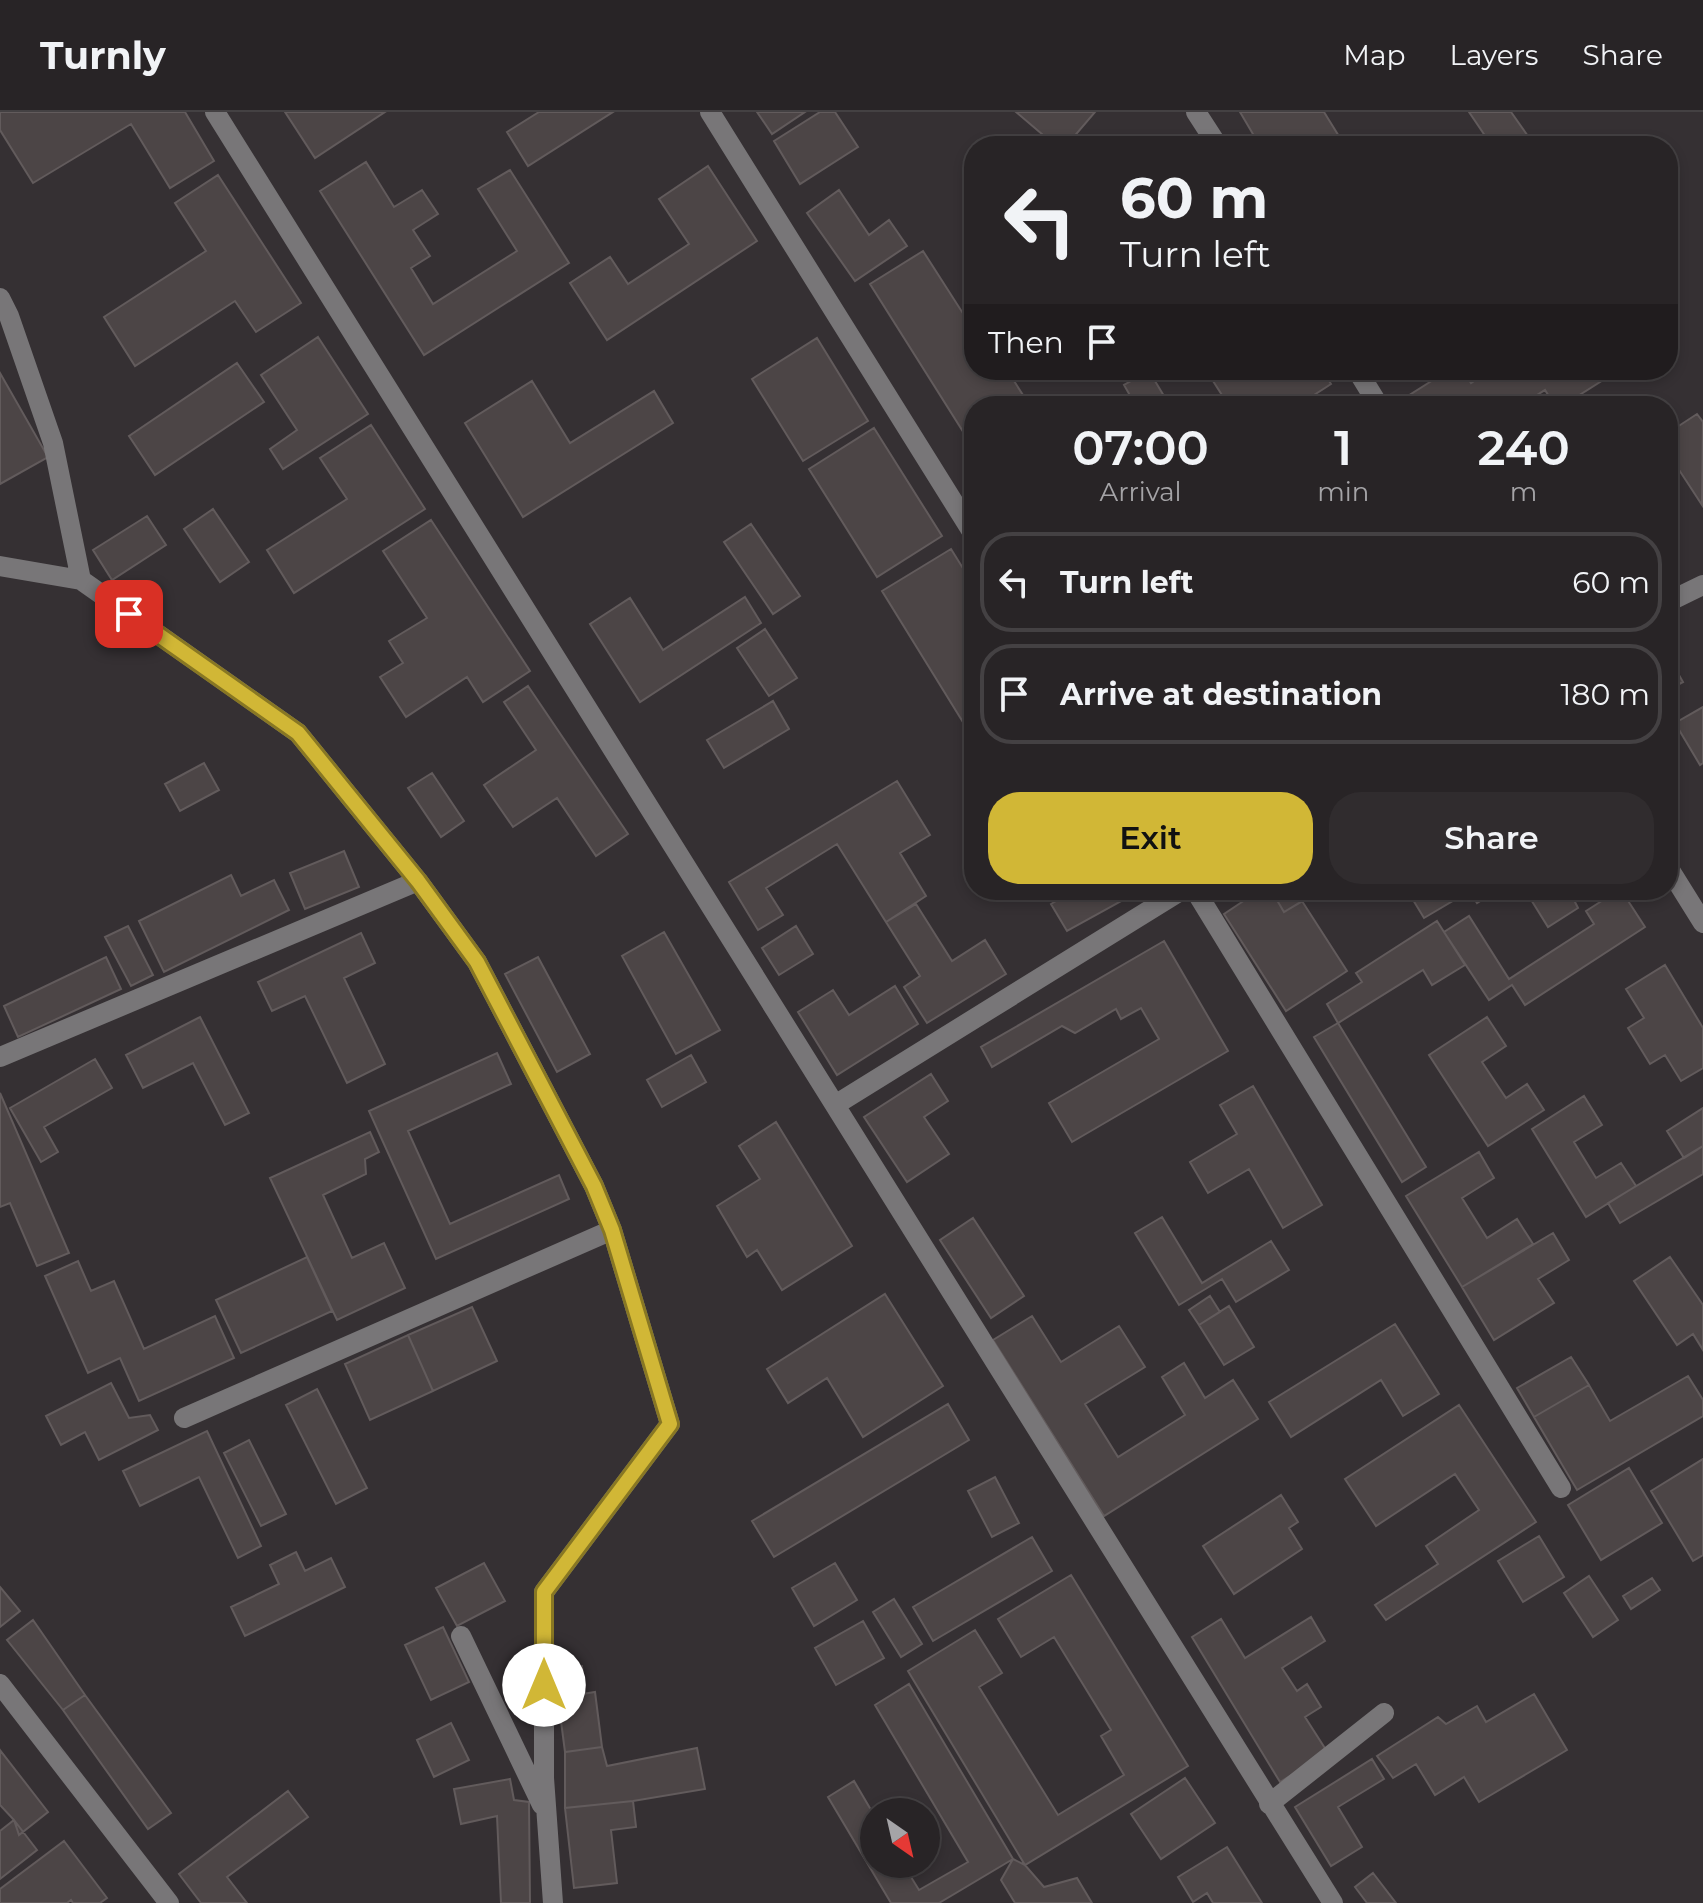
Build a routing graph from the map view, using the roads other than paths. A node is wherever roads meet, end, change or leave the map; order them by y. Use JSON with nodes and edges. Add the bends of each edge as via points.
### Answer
{"nodes":[{"id":1,"x":215,"y":112,"type":"edge"},
{"id":2,"x":710,"y":112,"type":"edge"},
{"id":3,"x":1196,"y":112,"type":"edge"},
{"id":4,"x":1212,"y":136,"type":"edge"},
{"id":5,"x":0,"y":298,"type":"edge"},
{"id":6,"x":964,"y":519,"type":"edge"},
{"id":7,"x":0,"y":566,"type":"edge"},
{"id":8,"x":81,"y":580,"type":"junction"},
{"id":9,"x":1703,"y":585,"type":"edge"},
{"id":10,"x":1678,"y":597,"type":"edge"},
{"id":11,"x":418,"y":881,"type":"junction"},
{"id":12,"x":1678,"y":883,"type":"edge"},
{"id":13,"x":1166,"y":900,"type":"edge"},
{"id":14,"x":1201,"y":900,"type":"edge"},
{"id":15,"x":1703,"y":923,"type":"edge"},
{"id":16,"x":0,"y":1057,"type":"edge"},
{"id":17,"x":835,"y":1105,"type":"junction"},
{"id":18,"x":612,"y":1230,"type":"junction"},
{"id":19,"x":184,"y":1418,"type":"dead end"},
{"id":20,"x":1561,"y":1488,"type":"dead end"},
{"id":21,"x":461,"y":1636,"type":"dead end"},
{"id":22,"x":0,"y":1684,"type":"edge"},
{"id":23,"x":1384,"y":1713,"type":"dead end"},
{"id":24,"x":1269,"y":1804,"type":"junction"},
{"id":25,"x":547,"y":1816,"type":"junction"},
{"id":26,"x":169,"y":1903,"type":"edge"},
{"id":27,"x":553,"y":1903,"type":"edge"},
{"id":28,"x":1333,"y":1903,"type":"edge"}],
"edges":[{"from":1,"to":17,"type":"street"},
{"from":2,"to":6,"type":"street"},
{"from":3,"to":4,"type":"street"},
{"from":5,"to":8,"type":"street","via":[[53,443]]},
{"from":7,"to":8,"type":"street"},
{"from":8,"to":11,"type":"street","via":[[298,733]]},
{"from":9,"to":10,"type":"street"},
{"from":11,"to":16,"type":"street"},
{"from":11,"to":18,"type":"street","via":[[477,962]]},
{"from":12,"to":15,"type":"street"},
{"from":13,"to":17,"type":"street"},
{"from":14,"to":20,"type":"street"},
{"from":17,"to":24,"type":"street"},
{"from":18,"to":19,"type":"street"},
{"from":18,"to":25,"type":"street","via":[[670,1424],[544,1592]]},
{"from":21,"to":25,"type":"street"},
{"from":22,"to":26,"type":"street"},
{"from":23,"to":24,"type":"street"},
{"from":24,"to":28,"type":"street"},
{"from":25,"to":27,"type":"street"}]}
